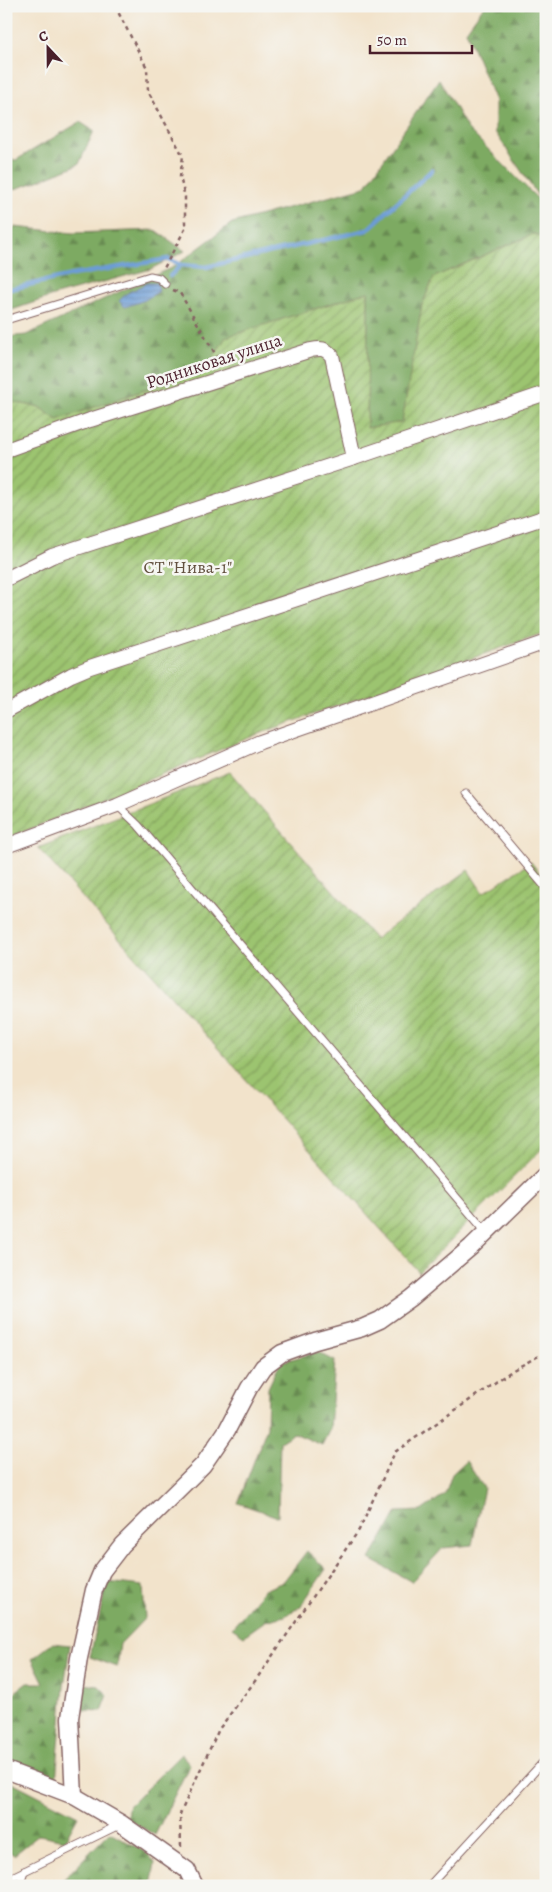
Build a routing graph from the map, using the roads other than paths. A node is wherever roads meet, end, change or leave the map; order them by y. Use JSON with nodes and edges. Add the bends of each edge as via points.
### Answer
{"nodes":[{"id":1,"x":165,"y":284,"type":"dead end"},
{"id":2,"x":6,"y":320,"type":"edge"},
{"id":3,"x":546,"y":393,"type":"edge"},
{"id":4,"x":6,"y":450,"type":"edge"},
{"id":5,"x":354,"y":458,"type":"junction"},
{"id":6,"x":546,"y":517,"type":"edge"},
{"id":7,"x":6,"y":580,"type":"edge"},
{"id":8,"x":546,"y":642,"type":"edge"},
{"id":9,"x":6,"y":711,"type":"edge"},
{"id":10,"x":466,"y":793,"type":"dead end"},
{"id":11,"x":117,"y":805,"type":"junction"},
{"id":12,"x":6,"y":846,"type":"edge"},
{"id":13,"x":546,"y":888,"type":"edge"},
{"id":14,"x":546,"y":1174,"type":"edge"},
{"id":15,"x":486,"y":1233,"type":"junction"},
{"id":16,"x":546,"y":1759,"type":"edge"},
{"id":17,"x":6,"y":1770,"type":"edge"},
{"id":18,"x":74,"y":1796,"type":"junction"},
{"id":19,"x":122,"y":1824,"type":"junction"},
{"id":20,"x":24,"y":1871,"type":"junction"},
{"id":21,"x":6,"y":1880,"type":"edge"},
{"id":22,"x":19,"y":1886,"type":"edge"},
{"id":23,"x":195,"y":1886,"type":"edge"},
{"id":24,"x":429,"y":1886,"type":"edge"}],
"edges":[{"from":1,"to":2,"type":"lane","via":[[150,276]]},
{"from":3,"to":5,"type":"street"},
{"from":4,"to":5,"type":"street","name":"Родниковая улица","via":[[162,397],[322,348],[332,356]]},
{"from":5,"to":7,"type":"street","via":[[61,552]]},
{"from":6,"to":9,"type":"street","via":[[90,667]]},
{"from":8,"to":11,"type":"street","via":[[260,742]]},
{"from":10,"to":13,"type":"lane"},
{"from":11,"to":12,"type":"street"},
{"from":11,"to":15,"type":"lane","via":[[138,825]]},
{"from":14,"to":15,"type":"street"},
{"from":15,"to":18,"type":"street","via":[[411,1298],[380,1320],[282,1353],[263,1367],[228,1430],[203,1465],[122,1545],[102,1570],[94,1590],[79,1658],[70,1718]]},
{"from":16,"to":24,"type":"lane"},
{"from":17,"to":18,"type":"street"},
{"from":18,"to":19,"type":"street"},
{"from":19,"to":20,"type":"lane"},
{"from":19,"to":23,"type":"street","via":[[187,1870]]},
{"from":20,"to":21,"type":"lane"},
{"from":20,"to":22,"type":"lane"}]}
